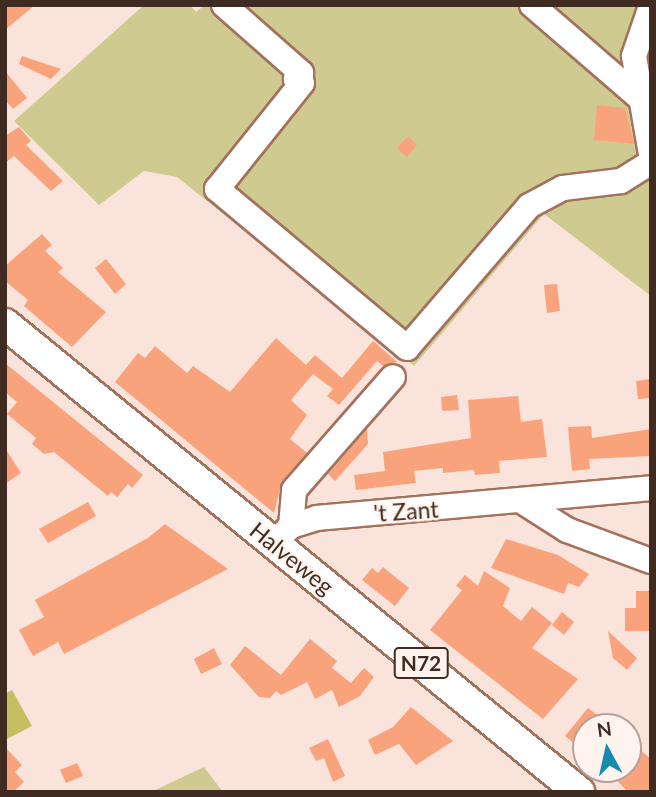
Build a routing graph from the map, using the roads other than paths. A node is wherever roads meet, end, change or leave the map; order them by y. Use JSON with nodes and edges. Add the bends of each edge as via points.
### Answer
{"nodes":[{"id":1,"x":532,"y":5,"type":"edge"},
{"id":2,"x":651,"y":6,"type":"edge"},
{"id":3,"x":239,"y":10,"type":"edge"},
{"id":4,"x":642,"y":100,"type":"junction"},
{"id":5,"x":651,"y":153,"type":"edge"},
{"id":6,"x":651,"y":162,"type":"edge"},
{"id":7,"x":5,"y":324,"type":"edge"},
{"id":8,"x":393,"y":377,"type":"dead end"},
{"id":9,"x":651,"y":488,"type":"edge"},
{"id":10,"x":523,"y":502,"type":"junction"},
{"id":11,"x":283,"y":535,"type":"junction"},
{"id":12,"x":651,"y":561,"type":"edge"},
{"id":13,"x":579,"y":792,"type":"edge"}],
"edges":[{"from":1,"to":4,"type":"street"},
{"from":2,"to":4,"type":"street","via":[[634,56]]},
{"from":3,"to":6,"type":"street","via":[[302,73],[296,79],[302,83],[217,189],[407,348],[529,205],[563,188],[621,181]]},
{"from":4,"to":5,"type":"street"},
{"from":7,"to":11,"type":"main road","name":"Halveweg","number":"N72"},
{"from":8,"to":11,"type":"street","via":[[294,490]]},
{"from":9,"to":10,"type":"street","name":"'t Zant"},
{"from":10,"to":11,"type":"street","name":"'t Zant","via":[[317,518]]},
{"from":10,"to":12,"type":"street","via":[[567,530]]},
{"from":11,"to":13,"type":"main road","name":"Halveweg","number":"N72"}]}
